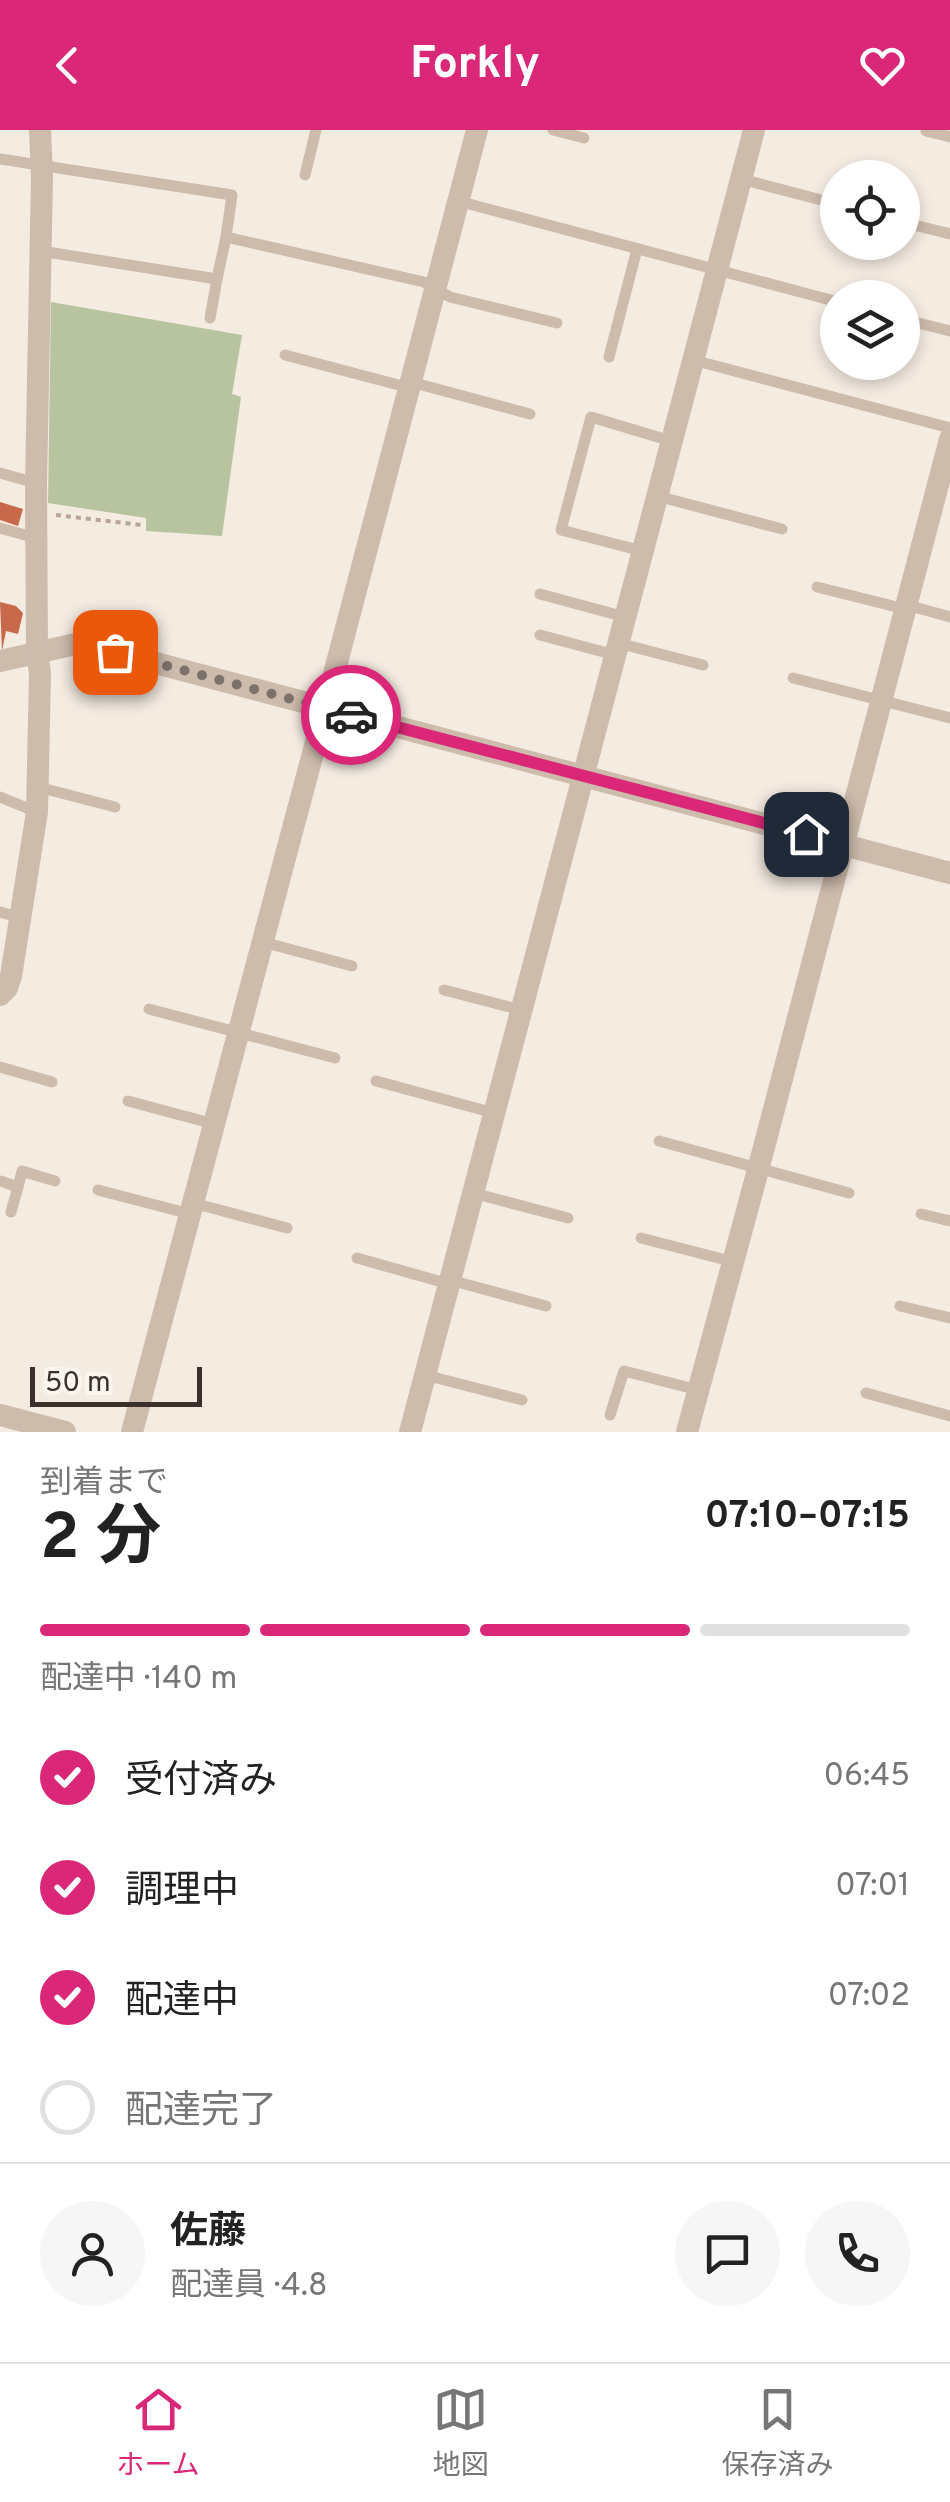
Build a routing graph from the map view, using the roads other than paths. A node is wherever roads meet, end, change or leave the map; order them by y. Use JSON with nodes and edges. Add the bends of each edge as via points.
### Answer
{"nodes":[{"id":1,"x":40,"y":130,"type":"edge"},
{"id":2,"x":316,"y":130,"type":"edge"},
{"id":3,"x":476,"y":130,"type":"edge"},
{"id":4,"x":553,"y":130,"type":"edge"},
{"id":5,"x":754,"y":130,"type":"edge"},
{"id":6,"x":926,"y":131,"type":"edge"},
{"id":7,"x":950,"y":137,"type":"edge"},
{"id":8,"x":584,"y":138,"type":"dead end"},
{"id":9,"x":0,"y":159,"type":"edge"},
{"id":10,"x":40,"y":166,"type":"junction"},
{"id":11,"x":304,"y":175,"type":"dead end"},
{"id":12,"x":741,"y":178,"type":"junction"},
{"id":13,"x":820,"y":200,"type":"edge"},
{"id":14,"x":458,"y":201,"type":"junction"},
{"id":15,"x":920,"y":226,"type":"edge"},
{"id":16,"x":950,"y":234,"type":"edge"},
{"id":17,"x":226,"y":237,"type":"junction"},
{"id":18,"x":638,"y":249,"type":"junction"},
{"id":19,"x":41,"y":252,"type":"junction"},
{"id":20,"x":717,"y":270,"type":"junction"},
{"id":21,"x":217,"y":280,"type":"junction"},
{"id":22,"x":436,"y":289,"type":"junction"},
{"id":23,"x":820,"y":297,"type":"edge"},
{"id":24,"x":210,"y":318,"type":"dead end"},
{"id":25,"x":557,"y":323,"type":"dead end"},
{"id":26,"x":920,"y":324,"type":"edge"},
{"id":27,"x":950,"y":332,"type":"edge"},
{"id":28,"x":286,"y":355,"type":"dead end"},
{"id":29,"x":609,"y":357,"type":"dead end"},
{"id":30,"x":693,"y":360,"type":"junction"},
{"id":31,"x":410,"y":385,"type":"junction"},
{"id":32,"x":530,"y":414,"type":"dead end"},
{"id":33,"x":950,"y":428,"type":"edge"},
{"id":34,"x":950,"y":439,"type":"edge"},
{"id":35,"x":671,"y":441,"type":"junction"},
{"id":36,"x":0,"y":473,"type":"edge"},
{"id":37,"x":36,"y":483,"type":"junction"},
{"id":38,"x":657,"y":496,"type":"junction"},
{"id":39,"x":0,"y":528,"type":"edge"},
{"id":40,"x":782,"y":529,"type":"dead end"},
{"id":41,"x":36,"y":538,"type":"junction"},
{"id":42,"x":642,"y":551,"type":"junction"},
{"id":43,"x":817,"y":586,"type":"dead end"},
{"id":44,"x":540,"y":594,"type":"dead end"},
{"id":45,"x":906,"y":607,"type":"junction"},
{"id":46,"x":625,"y":617,"type":"junction"},
{"id":47,"x":950,"y":617,"type":"edge"},
{"id":48,"x":540,"y":635,"type":"dead end"},
{"id":49,"x":616,"y":649,"type":"junction"},
{"id":50,"x":37,"y":652,"type":"junction"},
{"id":51,"x":0,"y":660,"type":"edge"},
{"id":52,"x":703,"y":665,"type":"dead end"},
{"id":53,"x":793,"y":678,"type":"dead end"},
{"id":54,"x":881,"y":700,"type":"junction"},
{"id":55,"x":326,"y":708,"type":"junction"},
{"id":56,"x":950,"y":718,"type":"edge"},
{"id":57,"x":583,"y":776,"type":"junction"},
{"id":58,"x":38,"y":788,"type":"junction"},
{"id":59,"x":0,"y":797,"type":"edge"},
{"id":60,"x":115,"y":807,"type":"dead end"},
{"id":61,"x":36,"y":812,"type":"junction"},
{"id":62,"x":843,"y":844,"type":"junction"},
{"id":63,"x":950,"y":873,"type":"edge"},
{"id":64,"x":11,"y":915,"type":"edge"},
{"id":65,"x":263,"y":942,"type":"junction"},
{"id":66,"x":352,"y":966,"type":"dead end"},
{"id":67,"x":444,"y":990,"type":"dead end"},
{"id":68,"x":0,"y":995,"type":"edge"},
{"id":69,"x":149,"y":1009,"type":"dead end"},
{"id":70,"x":521,"y":1010,"type":"junction"},
{"id":71,"x":239,"y":1032,"type":"junction"},
{"id":72,"x":335,"y":1058,"type":"dead end"},
{"id":73,"x":0,"y":1067,"type":"edge"},
{"id":74,"x":376,"y":1081,"type":"dead end"},
{"id":75,"x":52,"y":1082,"type":"dead end"},
{"id":76,"x":128,"y":1101,"type":"dead end"},
{"id":77,"x":494,"y":1113,"type":"junction"},
{"id":78,"x":214,"y":1124,"type":"junction"},
{"id":79,"x":659,"y":1142,"type":"dead end"},
{"id":80,"x":758,"y":1170,"type":"junction"},
{"id":81,"x":56,"y":1180,"type":"dead end"},
{"id":82,"x":0,"y":1182,"type":"edge"},
{"id":83,"x":18,"y":1186,"type":"junction"},
{"id":84,"x":98,"y":1190,"type":"dead end"},
{"id":85,"x":473,"y":1193,"type":"junction"},
{"id":86,"x":849,"y":1194,"type":"dead end"},
{"id":87,"x":192,"y":1208,"type":"junction"},
{"id":88,"x":11,"y":1212,"type":"dead end"},
{"id":89,"x":921,"y":1214,"type":"dead end"},
{"id":90,"x":568,"y":1218,"type":"dead end"},
{"id":91,"x":950,"y":1221,"type":"edge"},
{"id":92,"x":287,"y":1228,"type":"dead end"},
{"id":93,"x":641,"y":1238,"type":"dead end"},
{"id":94,"x":357,"y":1258,"type":"dead end"},
{"id":95,"x":734,"y":1262,"type":"junction"},
{"id":96,"x":449,"y":1282,"type":"junction"},
{"id":97,"x":546,"y":1306,"type":"dead end"},
{"id":98,"x":900,"y":1306,"type":"dead end"},
{"id":99,"x":950,"y":1318,"type":"edge"},
{"id":100,"x":424,"y":1375,"type":"junction"},
{"id":101,"x":698,"y":1390,"type":"junction"},
{"id":102,"x":866,"y":1394,"type":"dead end"},
{"id":103,"x":522,"y":1400,"type":"dead end"},
{"id":104,"x":0,"y":1415,"type":"edge"},
{"id":105,"x":610,"y":1415,"type":"dead end"},
{"id":106,"x":950,"y":1416,"type":"edge"},
{"id":107,"x":64,"y":1432,"type":"edge"},
{"id":108,"x":132,"y":1432,"type":"edge"},
{"id":109,"x":410,"y":1432,"type":"edge"},
{"id":110,"x":687,"y":1432,"type":"edge"}],
"edges":[{"from":1,"to":10,"type":"street"},
{"from":2,"to":11,"type":"lane"},
{"from":3,"to":14,"type":"street"},
{"from":4,"to":8,"type":"lane"},
{"from":5,"to":12,"type":"street"},
{"from":6,"to":7,"type":"lane"},
{"from":9,"to":10,"type":"lane"},
{"from":10,"to":17,"type":"lane","via":[[232,196]]},
{"from":10,"to":19,"type":"street"},
{"from":12,"to":13,"type":"lane"},
{"from":12,"to":20,"type":"street"},
{"from":14,"to":18,"type":"lane"},
{"from":14,"to":22,"type":"street"},
{"from":15,"to":16,"type":"lane"},
{"from":17,"to":21,"type":"lane"},
{"from":17,"to":22,"type":"lane"},
{"from":18,"to":20,"type":"lane"},
{"from":18,"to":29,"type":"lane"},
{"from":19,"to":21,"type":"lane"},
{"from":19,"to":37,"type":"street"},
{"from":20,"to":23,"type":"lane"},
{"from":20,"to":30,"type":"street"},
{"from":21,"to":24,"type":"lane"},
{"from":22,"to":25,"type":"lane"},
{"from":22,"to":31,"type":"street"},
{"from":26,"to":27,"type":"lane"},
{"from":28,"to":31,"type":"lane"},
{"from":30,"to":33,"type":"lane"},
{"from":30,"to":35,"type":"street"},
{"from":31,"to":32,"type":"lane"},
{"from":31,"to":55,"type":"street"},
{"from":34,"to":45,"type":"street"},
{"from":35,"to":38,"type":"street"},
{"from":35,"to":42,"type":"lane","via":[[592,417],[561,530]]},
{"from":36,"to":37,"type":"lane"},
{"from":37,"to":41,"type":"street"},
{"from":38,"to":40,"type":"lane"},
{"from":38,"to":42,"type":"street"},
{"from":39,"to":41,"type":"lane"},
{"from":41,"to":50,"type":"street"},
{"from":42,"to":46,"type":"street"},
{"from":43,"to":45,"type":"lane"},
{"from":44,"to":46,"type":"lane"},
{"from":45,"to":47,"type":"lane"},
{"from":45,"to":54,"type":"street"},
{"from":46,"to":49,"type":"street"},
{"from":48,"to":49,"type":"lane"},
{"from":49,"to":52,"type":"lane"},
{"from":49,"to":57,"type":"street"},
{"from":50,"to":51,"type":"street"},
{"from":50,"to":55,"type":"street","via":[[80,642]]},
{"from":50,"to":58,"type":"street"},
{"from":53,"to":54,"type":"lane"},
{"from":54,"to":56,"type":"lane"},
{"from":54,"to":62,"type":"street"},
{"from":55,"to":57,"type":"street"},
{"from":55,"to":65,"type":"street"},
{"from":57,"to":62,"type":"street"},
{"from":57,"to":70,"type":"street"},
{"from":58,"to":60,"type":"lane"},
{"from":58,"to":61,"type":"street"},
{"from":59,"to":61,"type":"lane"},
{"from":61,"to":64,"type":"street"},
{"from":62,"to":63,"type":"street"},
{"from":62,"to":80,"type":"street"},
{"from":64,"to":68,"type":"street","via":[[11,976]]},
{"from":65,"to":66,"type":"lane"},
{"from":65,"to":71,"type":"street"},
{"from":67,"to":70,"type":"lane"},
{"from":69,"to":71,"type":"lane"},
{"from":70,"to":77,"type":"street"},
{"from":71,"to":72,"type":"lane"},
{"from":71,"to":78,"type":"street"},
{"from":73,"to":75,"type":"lane"},
{"from":74,"to":77,"type":"lane"},
{"from":76,"to":78,"type":"lane"},
{"from":77,"to":85,"type":"street"},
{"from":78,"to":87,"type":"street"},
{"from":79,"to":80,"type":"lane"},
{"from":80,"to":86,"type":"lane"},
{"from":80,"to":95,"type":"street"},
{"from":81,"to":83,"type":"lane","via":[[22,1172]]},
{"from":82,"to":83,"type":"lane"},
{"from":83,"to":88,"type":"lane"},
{"from":84,"to":87,"type":"lane"},
{"from":85,"to":90,"type":"lane"},
{"from":85,"to":96,"type":"street"},
{"from":87,"to":92,"type":"lane"},
{"from":87,"to":108,"type":"street"},
{"from":89,"to":91,"type":"lane"},
{"from":93,"to":95,"type":"lane"},
{"from":94,"to":96,"type":"lane"},
{"from":95,"to":101,"type":"street"},
{"from":96,"to":97,"type":"lane"},
{"from":96,"to":100,"type":"street"},
{"from":98,"to":99,"type":"lane"},
{"from":100,"to":103,"type":"lane"},
{"from":100,"to":109,"type":"street"},
{"from":101,"to":105,"type":"lane","via":[[624,1371]]},
{"from":101,"to":110,"type":"street"},
{"from":102,"to":106,"type":"lane"},
{"from":104,"to":107,"type":"street"}]}
